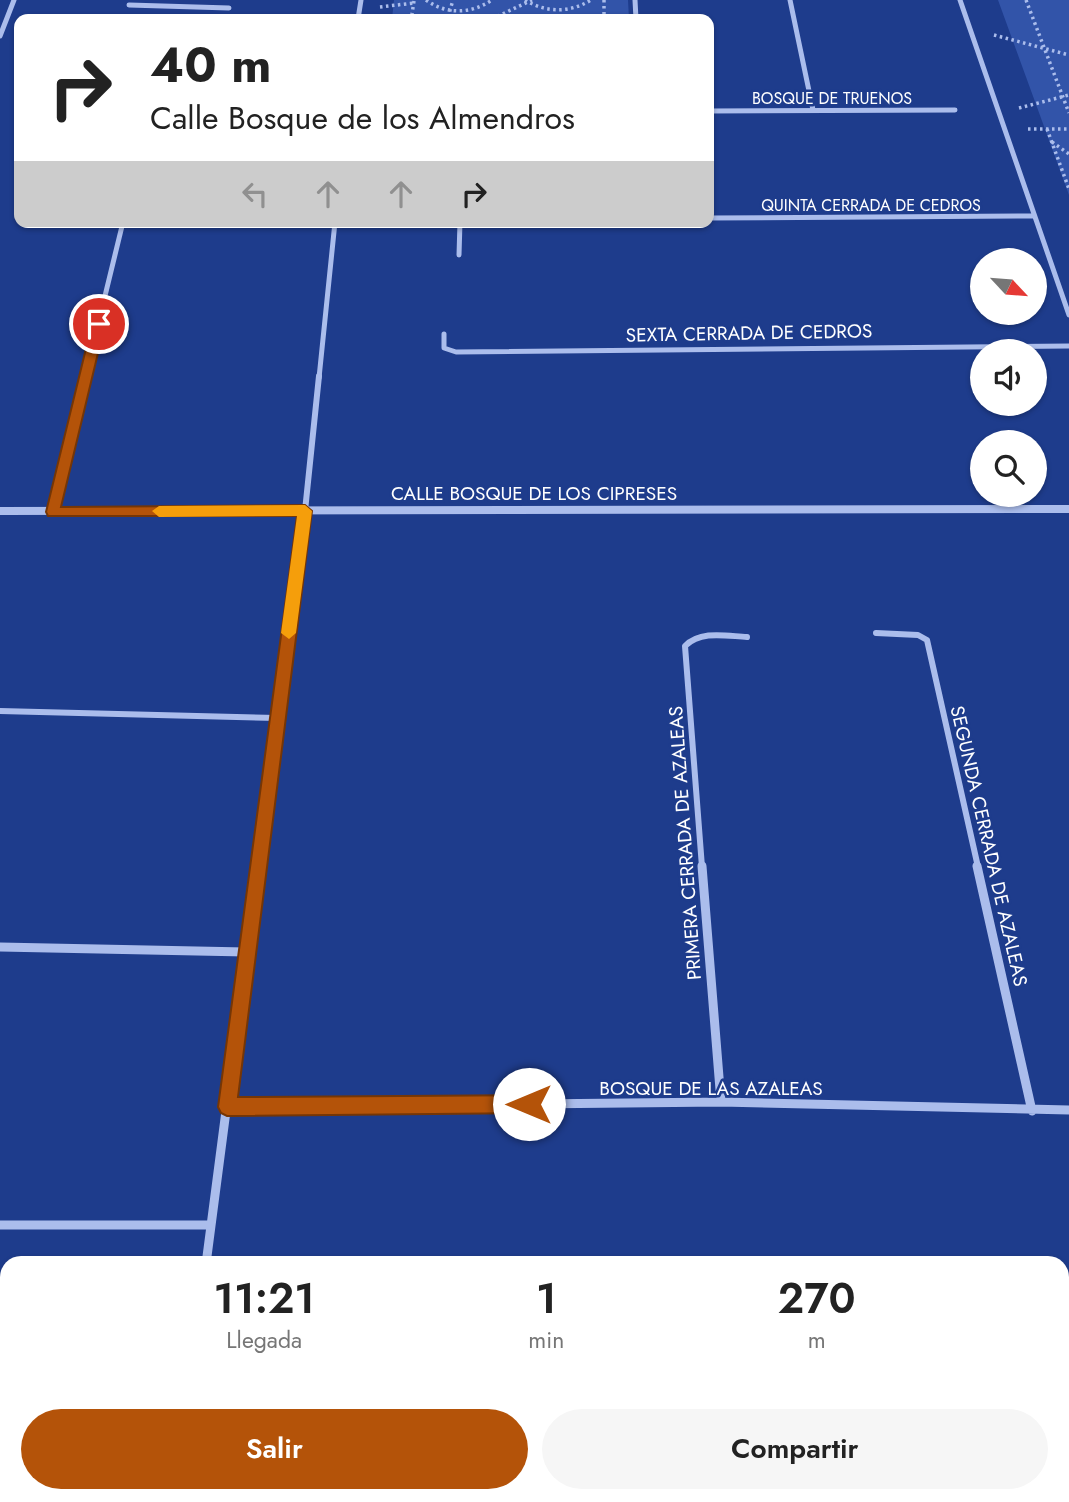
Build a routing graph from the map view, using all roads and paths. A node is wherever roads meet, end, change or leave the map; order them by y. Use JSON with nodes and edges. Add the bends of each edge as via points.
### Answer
{"nodes":[{"id":1,"x":14,"y":0,"type":"edge"},
{"id":2,"x":361,"y":0,"type":"edge"},
{"id":3,"x":426,"y":0,"type":"edge"},
{"id":4,"x":453,"y":0,"type":"edge"},
{"id":5,"x":492,"y":0,"type":"edge"},
{"id":6,"x":532,"y":0,"type":"edge"},
{"id":7,"x":591,"y":0,"type":"edge"},
{"id":8,"x":790,"y":0,"type":"edge"},
{"id":9,"x":960,"y":0,"type":"edge"},
{"id":10,"x":1026,"y":0,"type":"edge"},
{"id":11,"x":414,"y":1,"type":"edge"},
{"id":12,"x":526,"y":1,"type":"edge"},
{"id":13,"x":186,"y":3,"type":"edge"},
{"id":14,"x":129,"y":5,"type":"dead end"},
{"id":15,"x":229,"y":8,"type":"dead end"},
{"id":16,"x":359,"y":10,"type":"junction"},
{"id":17,"x":450,"y":10,"type":"junction"},
{"id":18,"x":359,"y":14,"type":"edge"},
{"id":19,"x":448,"y":14,"type":"edge"},
{"id":20,"x":501,"y":14,"type":"edge"},
{"id":21,"x":967,"y":26,"type":"junction"},
{"id":22,"x":0,"y":36,"type":"edge"},
{"id":23,"x":1045,"y":50,"type":"junction"},
{"id":24,"x":1069,"y":55,"type":"edge"},
{"id":25,"x":1069,"y":95,"type":"edge"},
{"id":26,"x":1063,"y":97,"type":"junction"},
{"id":27,"x":813,"y":110,"type":"junction"},
{"id":28,"x":955,"y":110,"type":"dead end"},
{"id":29,"x":714,"y":111,"type":"edge"},
{"id":30,"x":997,"y":113,"type":"junction"},
{"id":31,"x":1069,"y":113,"type":"edge"},
{"id":32,"x":1003,"y":129,"type":"junction"},
{"id":33,"x":1047,"y":129,"type":"junction"},
{"id":34,"x":1069,"y":129,"type":"edge"},
{"id":35,"x":1051,"y":142,"type":"junction"},
{"id":36,"x":1069,"y":154,"type":"edge"},
{"id":37,"x":1069,"y":189,"type":"edge"},
{"id":38,"x":1034,"y":216,"type":"junction"},
{"id":39,"x":714,"y":218,"type":"edge"},
{"id":40,"x":122,"y":228,"type":"edge"},
{"id":41,"x":334,"y":228,"type":"edge"},
{"id":42,"x":460,"y":228,"type":"edge"},
{"id":43,"x":459,"y":255,"type":"dead end"},
{"id":44,"x":1069,"y":315,"type":"edge"},
{"id":45,"x":444,"y":334,"type":"dead end"},
{"id":46,"x":1069,"y":346,"type":"edge"},
{"id":47,"x":1069,"y":509,"type":"edge"},
{"id":48,"x":0,"y":511,"type":"edge"},
{"id":49,"x":305,"y":511,"type":"junction"},
{"id":50,"x":53,"y":512,"type":"junction"},
{"id":51,"x":876,"y":633,"type":"dead end"},
{"id":52,"x":747,"y":637,"type":"dead end"},
{"id":53,"x":0,"y":711,"type":"edge"},
{"id":54,"x":277,"y":718,"type":"junction"},
{"id":55,"x":0,"y":947,"type":"edge"},
{"id":56,"x":246,"y":952,"type":"junction"},
{"id":57,"x":721,"y":1102,"type":"junction"},
{"id":58,"x":227,"y":1107,"type":"junction"},
{"id":59,"x":1069,"y":1110,"type":"edge"},
{"id":60,"x":1032,"y":1111,"type":"junction"},
{"id":61,"x":0,"y":1225,"type":"edge"},
{"id":62,"x":211,"y":1225,"type":"junction"},
{"id":63,"x":207,"y":1256,"type":"edge"}],
"edges":[{"from":1,"to":22,"type":"street"},
{"from":2,"to":16,"type":"street"},
{"from":3,"to":17,"type":"path"},
{"from":4,"to":17,"type":"path"},
{"from":5,"to":17,"type":"path","via":[[470,10]]},
{"from":6,"to":12,"type":"path"},
{"from":7,"to":12,"type":"path","via":[[581,7],[558,10]]},
{"from":8,"to":27,"type":"street"},
{"from":9,"to":21,"type":"street"},
{"from":10,"to":23,"type":"path"},
{"from":11,"to":16,"type":"path"},
{"from":12,"to":20,"type":"path"},
{"from":13,"to":14,"type":"street"},
{"from":13,"to":15,"type":"street"},
{"from":16,"to":18,"type":"street"},
{"from":17,"to":19,"type":"path"},
{"from":21,"to":23,"type":"path"},
{"from":21,"to":30,"type":"street"},
{"from":23,"to":24,"type":"path"},
{"from":23,"to":26,"type":"path"},
{"from":25,"to":26,"type":"path"},
{"from":26,"to":30,"type":"path"},
{"from":26,"to":31,"type":"path"},
{"from":27,"to":28,"type":"street","name":"BOSQUE DE TRUENOS"},
{"from":27,"to":29,"type":"street","name":"BOSQUE DE TRUENOS"},
{"from":30,"to":32,"type":"street"},
{"from":32,"to":33,"type":"path"},
{"from":32,"to":38,"type":"street"},
{"from":33,"to":34,"type":"path"},
{"from":33,"to":35,"type":"path"},
{"from":35,"to":36,"type":"path"},
{"from":35,"to":37,"type":"path"},
{"from":38,"to":39,"type":"street","name":"QUINTA CERRADA DE CEDROS"},
{"from":38,"to":44,"type":"street"},
{"from":40,"to":50,"type":"street"},
{"from":41,"to":49,"type":"street"},
{"from":42,"to":43,"type":"street"},
{"from":45,"to":46,"type":"street","name":"SEXTA CERRADA DE CEDROS","via":[[444,348],[456,352]]},
{"from":47,"to":49,"type":"street","name":"CALLE BOSQUE DE LOS CIPRESES"},
{"from":48,"to":50,"type":"street","name":"CALLE BOSQUE DE LOS CIPRESES"},
{"from":49,"to":50,"type":"street","name":"CALLE BOSQUE DE LOS CIPRESES"},
{"from":49,"to":54,"type":"street"},
{"from":51,"to":60,"type":"street","name":"SEGUNDA CERRADA DE AZALEAS","via":[[919,635],[926,640]]},
{"from":52,"to":57,"type":"street","name":"PRIMERA CERRADA DE AZALEAS","via":[[698,637],[685,646]]},
{"from":53,"to":54,"type":"street"},
{"from":54,"to":56,"type":"street"},
{"from":55,"to":56,"type":"street"},
{"from":56,"to":58,"type":"street"},
{"from":57,"to":58,"type":"street","name":"BOSQUE DE LAS AZALEAS"},
{"from":57,"to":60,"type":"street","name":"BOSQUE DE LAS AZALEAS"},
{"from":58,"to":62,"type":"street"},
{"from":59,"to":60,"type":"street","name":"BOSQUE DE LAS AZALEAS"},
{"from":61,"to":62,"type":"street"},
{"from":62,"to":63,"type":"street"}]}
